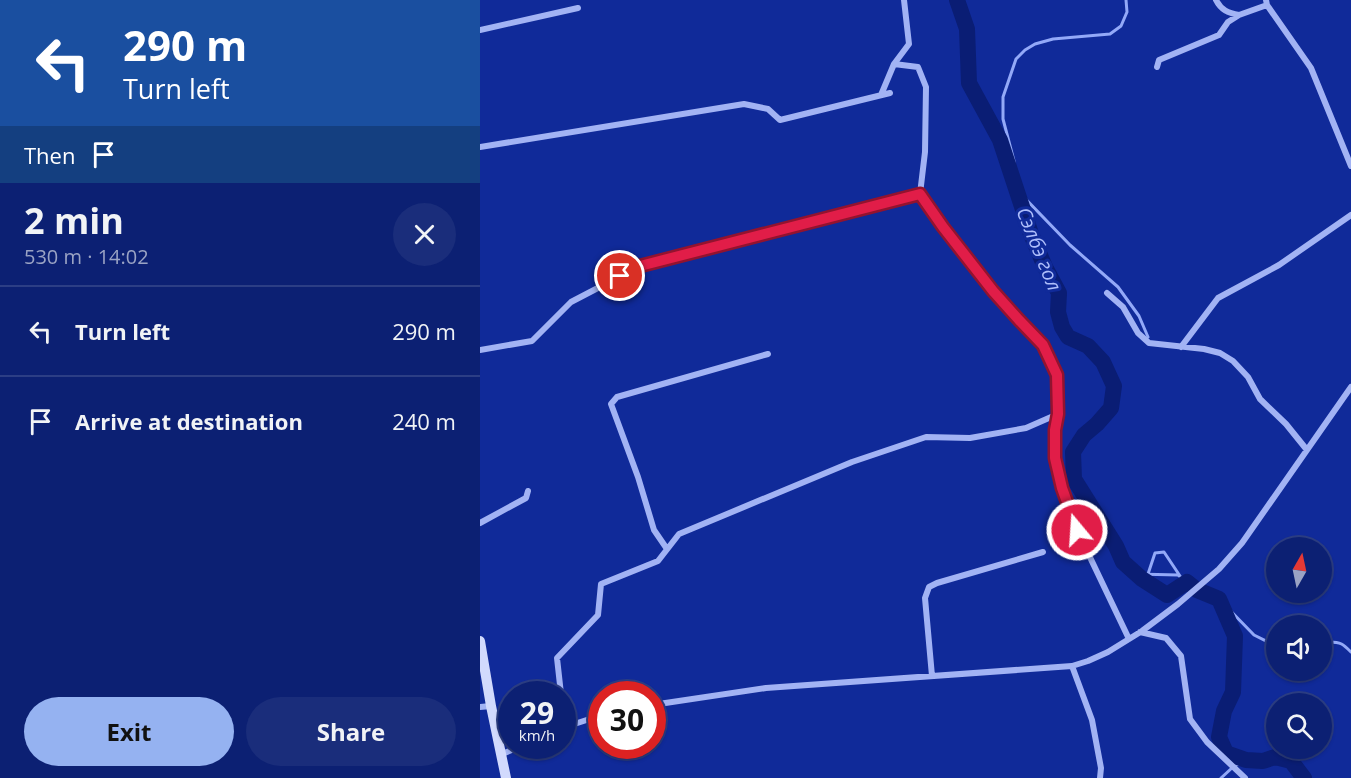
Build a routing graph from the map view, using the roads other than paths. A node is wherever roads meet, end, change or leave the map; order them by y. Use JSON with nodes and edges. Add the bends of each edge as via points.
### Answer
{"nodes":[{"id":1,"x":904,"y":0,"type":"edge"},
{"id":2,"x":1216,"y":0,"type":"edge"},
{"id":3,"x":1266,"y":2,"type":"edge"},
{"id":4,"x":578,"y":8,"type":"dead end"},
{"id":5,"x":1239,"y":15,"type":"junction"},
{"id":6,"x":480,"y":30,"type":"edge"},
{"id":7,"x":894,"y":64,"type":"junction"},
{"id":8,"x":1157,"y":67,"type":"dead end"},
{"id":9,"x":890,"y":93,"type":"dead end"},
{"id":10,"x":880,"y":96,"type":"junction"},
{"id":11,"x":480,"y":147,"type":"edge"},
{"id":12,"x":1351,"y":166,"type":"edge"},
{"id":13,"x":920,"y":194,"type":"junction"},
{"id":14,"x":1351,"y":215,"type":"edge"},
{"id":15,"x":1107,"y":293,"type":"dead end"},
{"id":16,"x":1181,"y":346,"type":"junction"},
{"id":17,"x":480,"y":350,"type":"edge"},
{"id":18,"x":768,"y":354,"type":"dead end"},
{"id":19,"x":1351,"y":387,"type":"edge"},
{"id":20,"x":1058,"y":414,"type":"junction"},
{"id":21,"x":1307,"y":450,"type":"junction"},
{"id":22,"x":528,"y":491,"type":"dead end"},
{"id":23,"x":480,"y":523,"type":"edge"},
{"id":24,"x":667,"y":549,"type":"junction"},
{"id":25,"x":1043,"y":552,"type":"dead end"},
{"id":26,"x":1140,"y":632,"type":"junction"},
{"id":27,"x":1129,"y":639,"type":"junction"},
{"id":28,"x":480,"y":641,"type":"edge"},
{"id":29,"x":1072,"y":666,"type":"junction"},
{"id":30,"x":932,"y":676,"type":"junction"},
{"id":31,"x":560,"y":681,"type":"edge"},
{"id":32,"x":666,"y":703,"type":"edge"},
{"id":33,"x":485,"y":706,"type":"edge"},
{"id":34,"x":498,"y":743,"type":"edge"},
{"id":35,"x":503,"y":759,"type":"edge"},
{"id":36,"x":507,"y":778,"type":"edge"},
{"id":37,"x":1100,"y":778,"type":"edge"},
{"id":38,"x":1245,"y":778,"type":"edge"}],
"edges":[{"from":1,"to":7,"type":"street","via":[[909,45]]},
{"from":2,"to":5,"type":"street","via":[[1226,12]]},
{"from":3,"to":5,"type":"street"},
{"from":3,"to":12,"type":"street","via":[[1311,68]]},
{"from":4,"to":6,"type":"street"},
{"from":5,"to":8,"type":"street","via":[[1219,35],[1160,60]]},
{"from":7,"to":10,"type":"street"},
{"from":7,"to":13,"type":"street","via":[[918,67],[926,87]]},
{"from":9,"to":10,"type":"street"},
{"from":10,"to":11,"type":"street","via":[[780,120],[768,109],[744,104]]},
{"from":13,"to":17,"type":"street","via":[[640,266],[571,302],[532,341]]},
{"from":13,"to":20,"type":"street","via":[[993,291],[1043,345],[1057,375]]},
{"from":14,"to":16,"type":"street","via":[[1279,265],[1218,298]]},
{"from":15,"to":16,"type":"street","via":[[1123,307],[1138,333],[1149,343]]},
{"from":16,"to":21,"type":"street","via":[[1220,353],[1233,361],[1260,399]]},
{"from":18,"to":24,"type":"street","via":[[613,400],[611,404],[654,530]]},
{"from":19,"to":21,"type":"street"},
{"from":20,"to":24,"type":"street","via":[[1026,428],[970,438],[926,437],[852,462],[679,534]]},
{"from":20,"to":27,"type":"street","via":[[1055,458],[1062,488],[1077,530]]},
{"from":21,"to":26,"type":"street","via":[[1242,543],[1219,569]]},
{"from":22,"to":23,"type":"street","via":[[526,498]]},
{"from":24,"to":31,"type":"street","via":[[658,561],[600,584],[598,615],[557,658]]},
{"from":25,"to":30,"type":"street","via":[[929,587],[925,598]]},
{"from":26,"to":27,"type":"street"},
{"from":26,"to":38,"type":"street","via":[[1167,638],[1181,656],[1190,718]]},
{"from":27,"to":29,"type":"street"},
{"from":28,"to":33,"type":"main road"},
{"from":29,"to":30,"type":"street"},
{"from":29,"to":37,"type":"street","via":[[1092,720]]},
{"from":30,"to":32,"type":"street","via":[[766,688]]},
{"from":33,"to":34,"type":"main road"},
{"from":35,"to":36,"type":"main road"}]}
